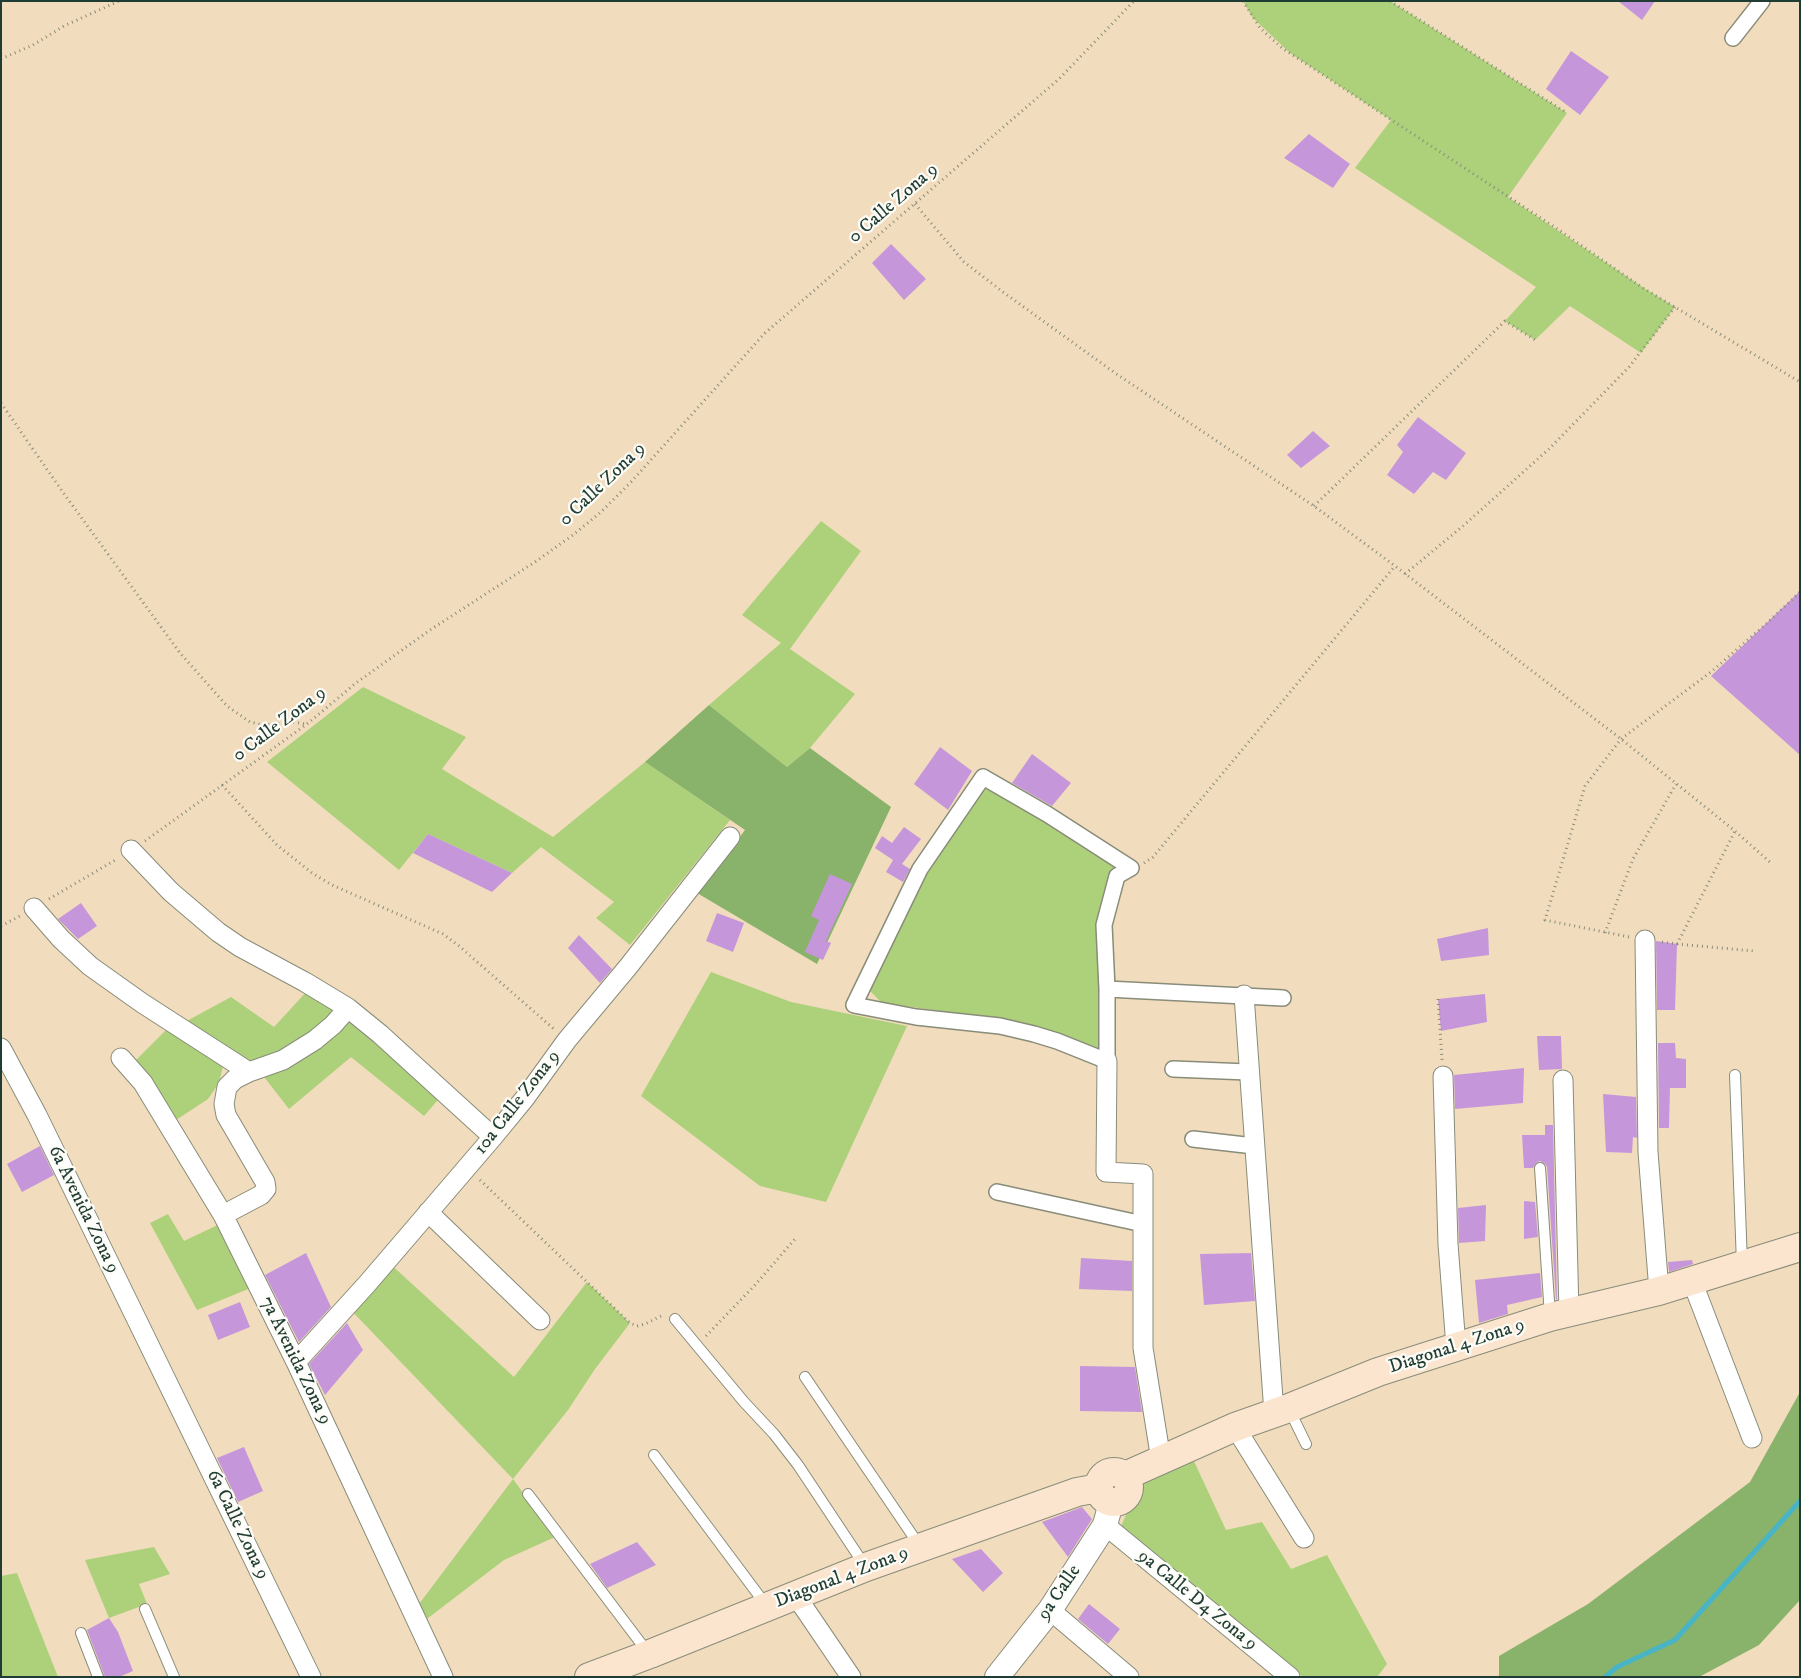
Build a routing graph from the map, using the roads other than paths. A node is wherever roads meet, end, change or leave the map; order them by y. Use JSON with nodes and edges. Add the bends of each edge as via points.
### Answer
{"nodes":[{"id":1,"x":1762,"y":1,"type":"edge"},
{"id":2,"x":1733,"y":38,"type":"dead end"},
{"id":3,"x":730,"y":837,"type":"dead end"},
{"id":4,"x":132,"y":850,"type":"road end"},
{"id":5,"x":34,"y":908,"type":"road end"},
{"id":6,"x":1645,"y":940,"type":"road end"},
{"id":7,"x":1107,"y":989,"type":"junction"},
{"id":8,"x":1244,"y":995,"type":"junction"},
{"id":9,"x":1283,"y":998,"type":"dead end"},
{"id":10,"x":348,"y":1008,"type":"junction"},
{"id":11,"x":1,"y":1048,"type":"edge"},
{"id":12,"x":121,"y":1058,"type":"dead end"},
{"id":13,"x":1107,"y":1061,"type":"junction"},
{"id":14,"x":1173,"y":1069,"type":"dead end"},
{"id":15,"x":249,"y":1072,"type":"junction"},
{"id":16,"x":1248,"y":1072,"type":"junction"},
{"id":17,"x":1735,"y":1075,"type":"dead end"},
{"id":18,"x":1443,"y":1076,"type":"road end"},
{"id":19,"x":1563,"y":1080,"type":"dead end"},
{"id":20,"x":493,"y":1137,"type":"junction"},
{"id":21,"x":1192,"y":1139,"type":"dead end"},
{"id":22,"x":1254,"y":1146,"type":"junction"},
{"id":23,"x":1540,"y":1168,"type":"dead end"},
{"id":24,"x":996,"y":1192,"type":"dead end"},
{"id":25,"x":428,"y":1212,"type":"junction"},
{"id":26,"x":223,"y":1215,"type":"junction"},
{"id":27,"x":1143,"y":1224,"type":"junction"},
{"id":28,"x":1800,"y":1247,"type":"edge"},
{"id":29,"x":1742,"y":1265,"type":"junction"},
{"id":30,"x":1692,"y":1281,"type":"junction"},
{"id":31,"x":1659,"y":1291,"type":"junction"},
{"id":32,"x":1560,"y":1314,"type":"junction"},
{"id":33,"x":676,"y":1319,"type":"road end"},
{"id":34,"x":540,"y":1320,"type":"dead end"},
{"id":35,"x":1456,"y":1347,"type":"junction"},
{"id":36,"x":296,"y":1362,"type":"junction"},
{"id":37,"x":163,"y":1373,"type":"joint"},
{"id":38,"x":805,"y":1377,"type":"dead end"},
{"id":39,"x":1282,"y":1411,"type":"junction"},
{"id":40,"x":1235,"y":1427,"type":"junction"},
{"id":41,"x":1752,"y":1438,"type":"dead end"},
{"id":42,"x":1306,"y":1444,"type":"dead end"},
{"id":43,"x":654,"y":1455,"type":"dead end"},
{"id":44,"x":1161,"y":1460,"type":"junction"},
{"id":45,"x":528,"y":1494,"type":"dead end"},
{"id":46,"x":1105,"y":1505,"type":"junction"},
{"id":47,"x":1304,"y":1538,"type":"dead end"},
{"id":48,"x":922,"y":1548,"type":"junction"},
{"id":49,"x":866,"y":1567,"type":"junction"},
{"id":50,"x":796,"y":1596,"type":"junction"},
{"id":51,"x":766,"y":1606,"type":"junction"},
{"id":52,"x":145,"y":1609,"type":"dead end"},
{"id":53,"x":1050,"y":1610,"type":"junction"},
{"id":54,"x":81,"y":1633,"type":"dead end"},
{"id":55,"x":650,"y":1654,"type":"junction"},
{"id":56,"x":98,"y":1677,"type":"edge"},
{"id":57,"x":174,"y":1677,"type":"edge"},
{"id":58,"x":311,"y":1677,"type":"edge"},
{"id":59,"x":443,"y":1677,"type":"edge"},
{"id":60,"x":589,"y":1677,"type":"edge"},
{"id":61,"x":851,"y":1677,"type":"edge"},
{"id":62,"x":997,"y":1677,"type":"edge"},
{"id":63,"x":1129,"y":1677,"type":"edge"},
{"id":64,"x":1290,"y":1677,"type":"edge"}],
"edges":[{"from":1,"to":2,"type":"street"},
{"from":3,"to":20,"type":"street","name":"10a Calle Zona 9","via":[[634,960],[566,1040]]},
{"from":4,"to":10,"type":"street","via":[[171,892],[218,932]]},
{"from":5,"to":15,"type":"street","via":[[90,966]]},
{"from":6,"to":31,"type":"street","via":[[1648,1152]]},
{"from":7,"to":8,"type":"street"},
{"from":7,"to":13,"type":"street"},
{"from":7,"to":13,"type":"street","via":[[1104,925],[1117,876],[1131,868],[983,777],[920,869],[854,1005],[916,1017],[1000,1026],[1058,1041]]},
{"from":8,"to":9,"type":"street"},
{"from":8,"to":16,"type":"street"},
{"from":10,"to":15,"type":"street","via":[[315,1040],[283,1060]]},
{"from":10,"to":20,"type":"street"},
{"from":11,"to":37,"type":"street","name":"6a Avenida Zona 9"},
{"from":12,"to":26,"type":"street","name":"7a Avenida Zona 9","via":[[143,1083]]},
{"from":13,"to":27,"type":"street","via":[[1106,1172],[1143,1174]]},
{"from":14,"to":16,"type":"street"},
{"from":15,"to":26,"type":"street","via":[[227,1087],[224,1104],[226,1115],[266,1189],[261,1195]]},
{"from":16,"to":22,"type":"street"},
{"from":17,"to":29,"type":"lane"},
{"from":18,"to":35,"type":"street","via":[[1448,1244]]},
{"from":19,"to":32,"type":"street"},
{"from":20,"to":25,"type":"street","name":"10a Calle Zona 9"},
{"from":21,"to":22,"type":"street"},
{"from":22,"to":39,"type":"street"},
{"from":23,"to":32,"type":"lane"},
{"from":24,"to":27,"type":"street"},
{"from":25,"to":34,"type":"street"},
{"from":25,"to":36,"type":"street","name":"10a Calle Zona 9","via":[[368,1284]]},
{"from":26,"to":36,"type":"street","name":"7a Avenida Zona 9"},
{"from":27,"to":44,"type":"street","via":[[1143,1348]]},
{"from":28,"to":29,"type":"main road","name":"Diagonal 4 Zona 9"},
{"from":29,"to":30,"type":"main road","name":"Diagonal 4 Zona 9"},
{"from":30,"to":31,"type":"main road","name":"Diagonal 4 Zona 9"},
{"from":30,"to":41,"type":"street"},
{"from":31,"to":32,"type":"main road","name":"Diagonal 4 Zona 9"},
{"from":32,"to":35,"type":"main road","name":"Diagonal 4 Zona 9"},
{"from":33,"to":49,"type":"lane","via":[[798,1465]]},
{"from":35,"to":39,"type":"main road","name":"Diagonal 4 Zona 9","via":[[1378,1372]]},
{"from":36,"to":59,"type":"street","name":"7a Avenida Zona 9"},
{"from":37,"to":58,"type":"street","name":"6a Calle Zona 9"},
{"from":38,"to":48,"type":"lane"},
{"from":39,"to":40,"type":"main road","name":"Diagonal 4 Zona 9"},
{"from":39,"to":42,"type":"lane"},
{"from":40,"to":44,"type":"main road","name":"Diagonal 4 Zona 9"},
{"from":40,"to":47,"type":"street"},
{"from":43,"to":51,"type":"lane"},
{"from":44,"to":46,"type":"main road","name":"Diagonal 4 Zona 9","via":[[1125,1476],[1111,1472],[1102,1478]]},
{"from":45,"to":55,"type":"lane"},
{"from":46,"to":48,"type":"main road","name":"Diagonal 4 Zona 9","via":[[1077,1492]]},
{"from":46,"to":53,"type":"street","name":"9a Calle"},
{"from":46,"to":64,"type":"street","name":"9a Calle D4 Zona 9"},
{"from":48,"to":49,"type":"main road","name":"Diagonal 4 Zona 9"},
{"from":49,"to":50,"type":"main road","name":"Diagonal 4 Zona 9"},
{"from":50,"to":51,"type":"main road","name":"Diagonal 4 Zona 9"},
{"from":50,"to":61,"type":"street"},
{"from":51,"to":55,"type":"main road","name":"Diagonal 4 Zona 9"},
{"from":52,"to":57,"type":"lane"},
{"from":53,"to":62,"type":"street","name":"9a Calle"},
{"from":53,"to":63,"type":"street"},
{"from":54,"to":56,"type":"lane"},
{"from":55,"to":60,"type":"main road","name":"Diagonal 4 Zona 9"}]}
